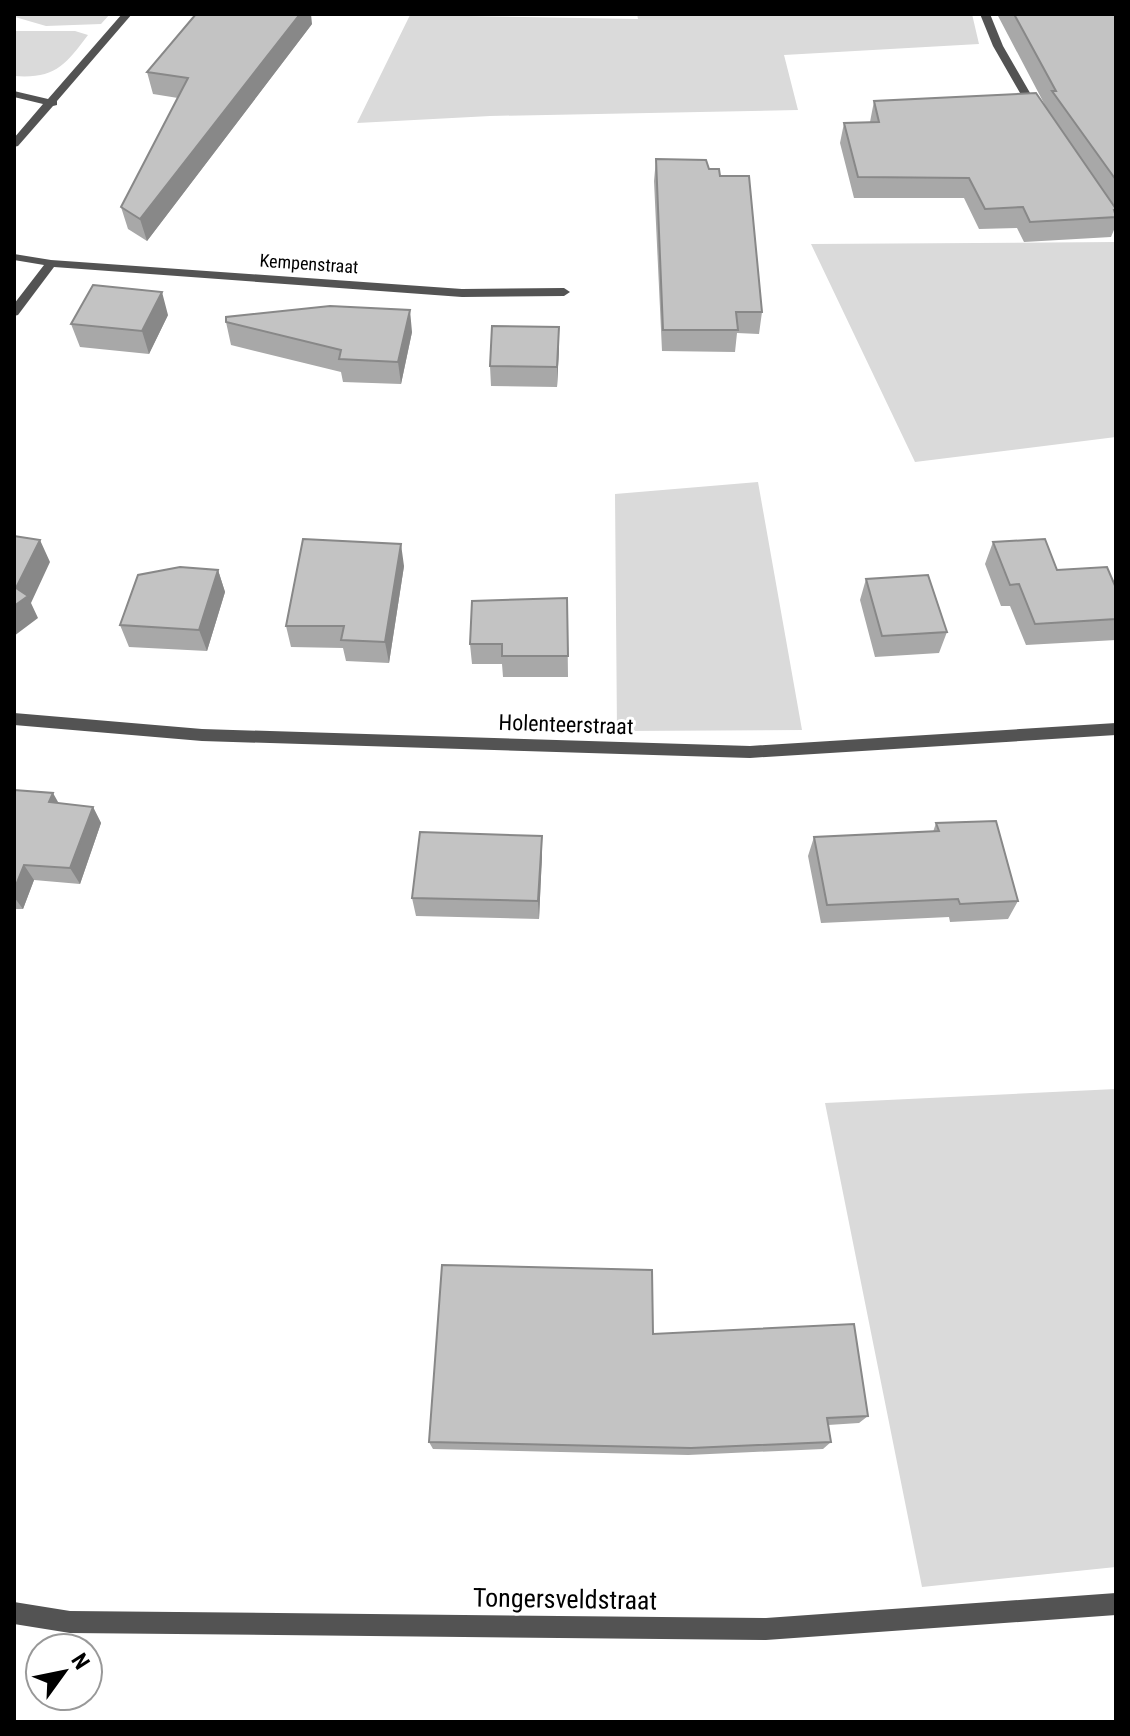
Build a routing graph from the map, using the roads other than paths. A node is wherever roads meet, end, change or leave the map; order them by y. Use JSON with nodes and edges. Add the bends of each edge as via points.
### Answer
{"nodes":[{"id":1,"x":127,"y":14,"type":"edge"},
{"id":2,"x":985,"y":14,"type":"edge"},
{"id":3,"x":14,"y":94,"type":"edge"},
{"id":4,"x":53,"y":103,"type":"junction"},
{"id":5,"x":1044,"y":123,"type":"edge"},
{"id":6,"x":14,"y":144,"type":"edge"},
{"id":7,"x":14,"y":257,"type":"edge"},
{"id":8,"x":51,"y":263,"type":"junction"},
{"id":9,"x":564,"y":292,"type":"dead end"},
{"id":10,"x":14,"y":312,"type":"edge"},
{"id":11,"x":14,"y":719,"type":"edge"},
{"id":12,"x":1116,"y":729,"type":"edge"},
{"id":13,"x":1116,"y":1604,"type":"edge"},
{"id":14,"x":14,"y":1613,"type":"edge"}],
"edges":[{"from":1,"to":4,"type":"street"},
{"from":2,"to":5,"type":"street"},
{"from":3,"to":4,"type":"street"},
{"from":4,"to":6,"type":"street"},
{"from":7,"to":8,"type":"street","name":"Kempenstraat"},
{"from":8,"to":9,"type":"street","name":"Kempenstraat","via":[[462,293]]},
{"from":8,"to":10,"type":"street"},
{"from":11,"to":12,"type":"street","name":"Holenteerstraat","via":[[202,735],[750,752]]},
{"from":13,"to":14,"type":"street","name":"Tongersveldstraat","via":[[766,1629],[70,1622]]}]}
